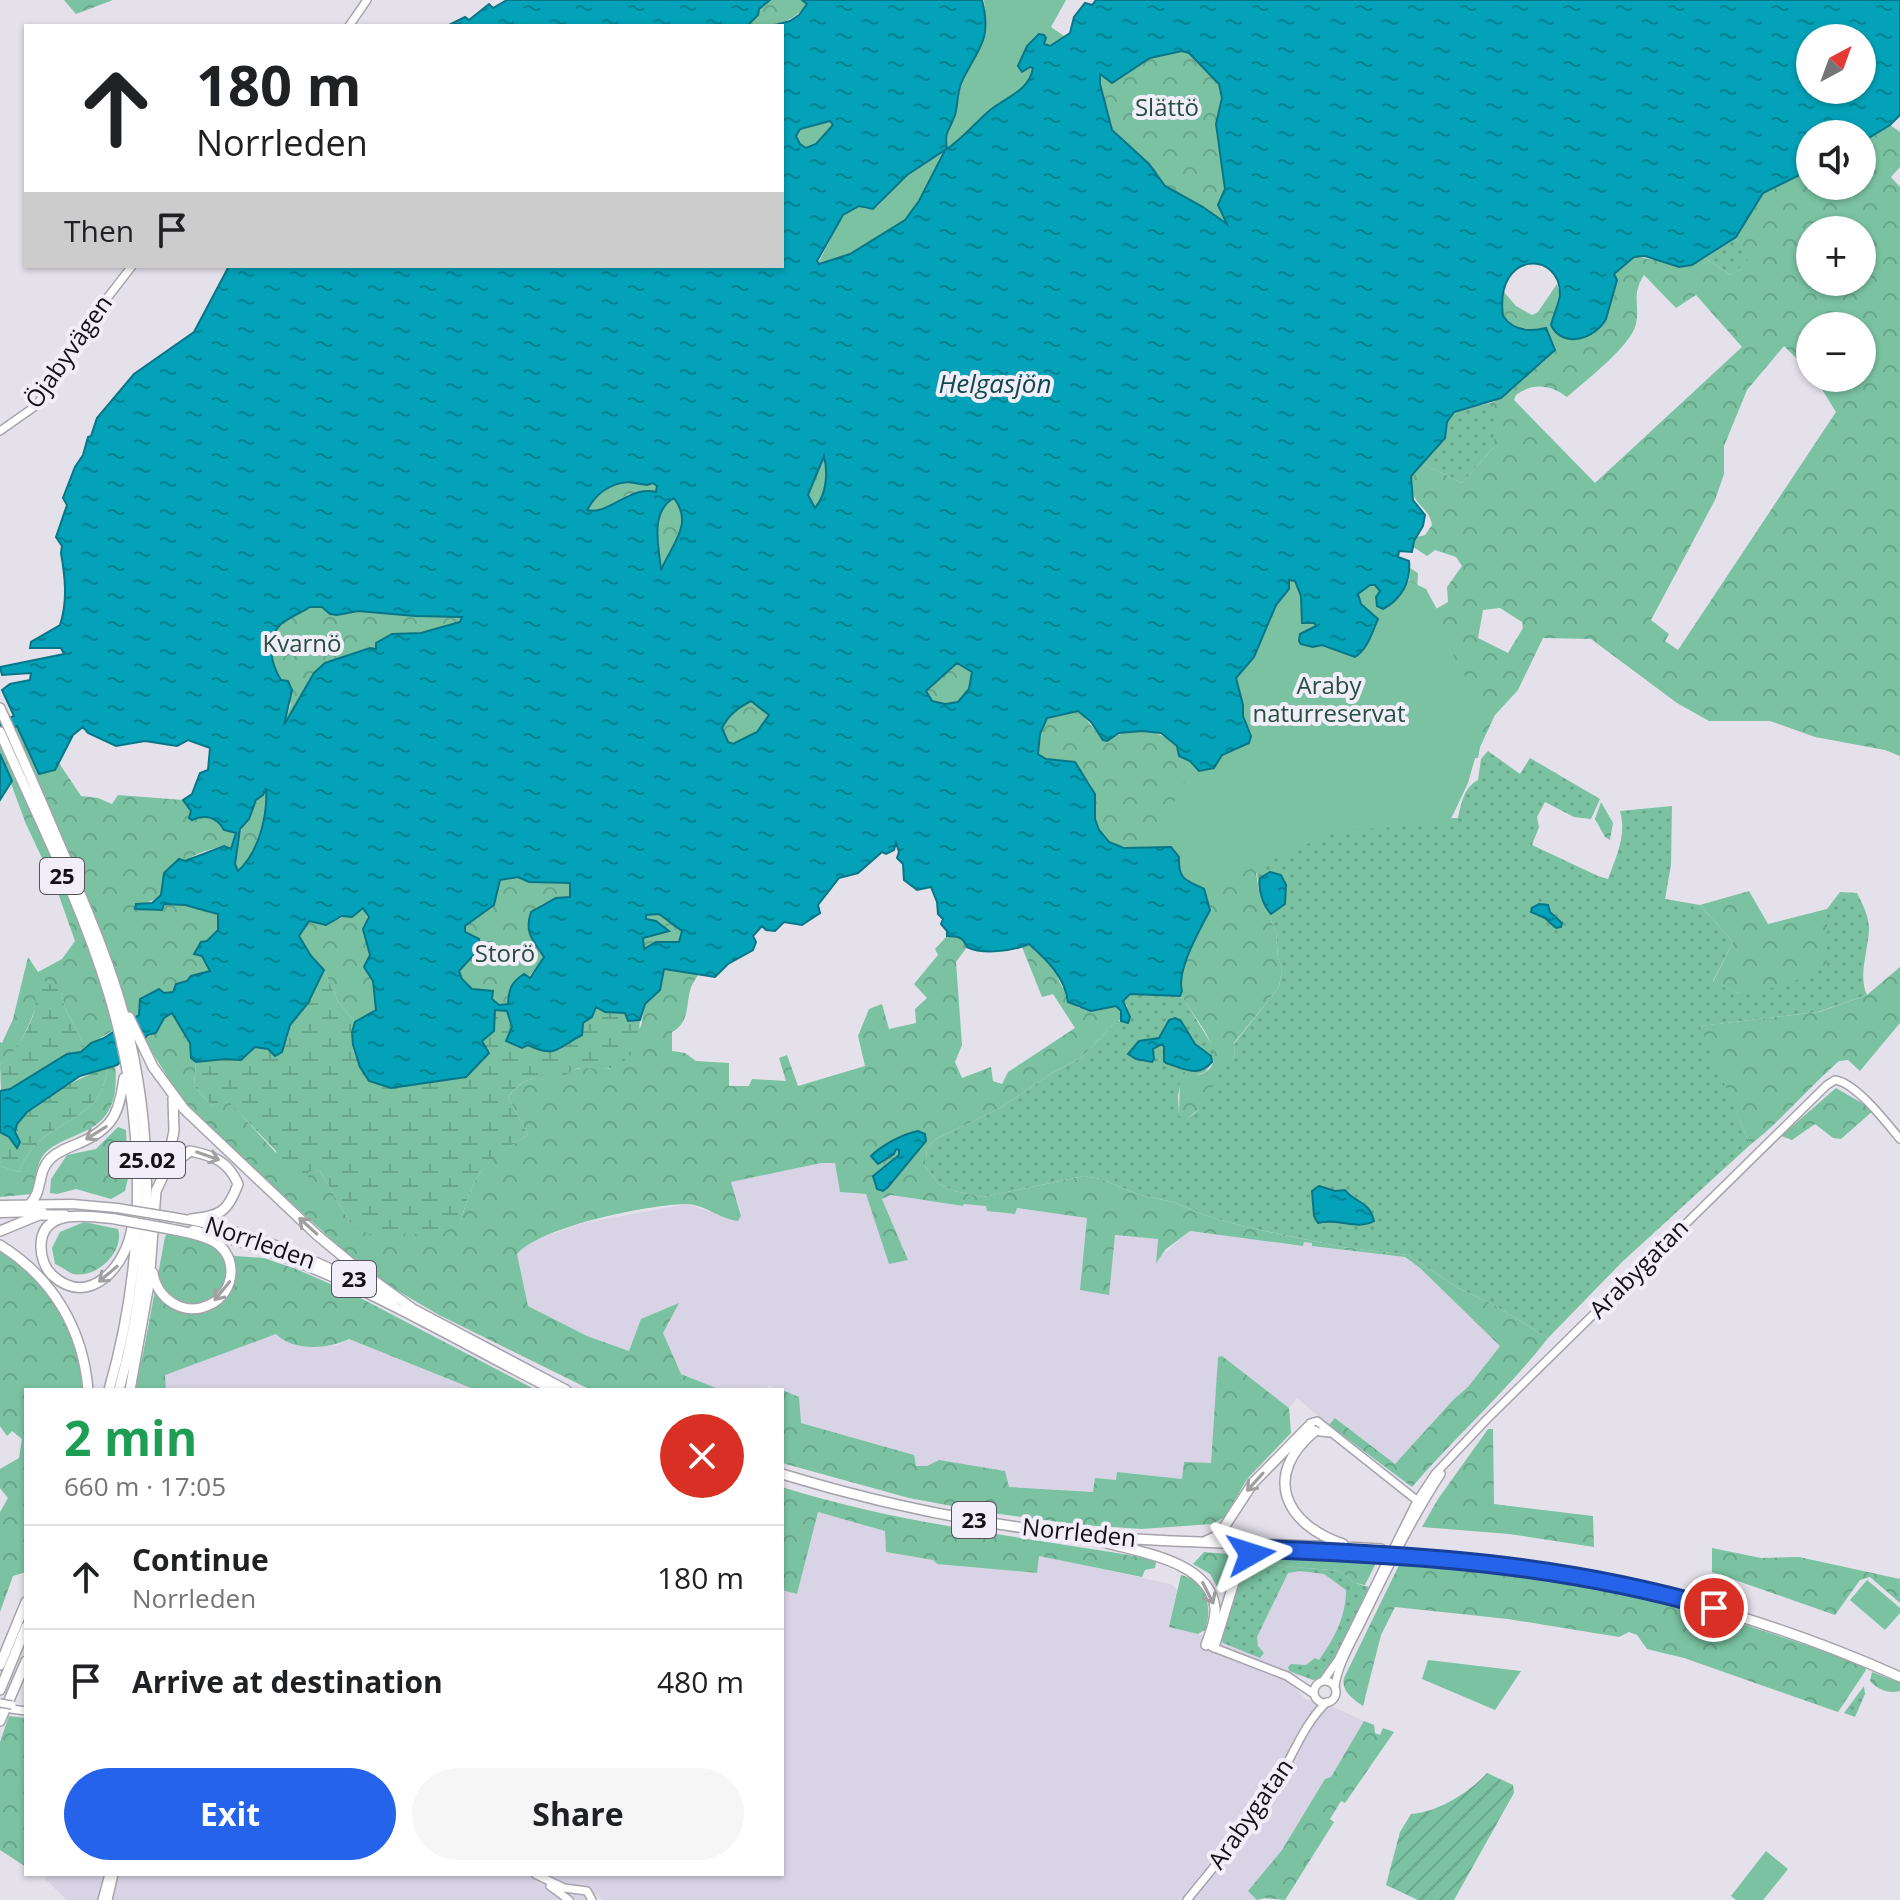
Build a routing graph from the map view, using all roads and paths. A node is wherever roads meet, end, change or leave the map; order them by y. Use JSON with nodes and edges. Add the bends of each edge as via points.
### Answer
{"nodes":[{"id":1,"x":367,"y":0,"type":"edge"},
{"id":2,"x":350,"y":24,"type":"edge"},
{"id":3,"x":130,"y":268,"type":"edge"},
{"id":4,"x":0,"y":431,"type":"edge"},
{"id":5,"x":2,"y":712,"type":"edge"},
{"id":6,"x":5,"y":734,"type":"edge"},
{"id":7,"x":115,"y":984,"type":"joint"},
{"id":8,"x":122,"y":1015,"type":"junction"},
{"id":9,"x":126,"y":1064,"type":"junction"},
{"id":10,"x":172,"y":1095,"type":"junction"},
{"id":11,"x":1900,"y":1139,"type":"edge"},
{"id":12,"x":166,"y":1170,"type":"junction"},
{"id":13,"x":30,"y":1204,"type":"junction"},
{"id":14,"x":138,"y":1204,"type":"junction"},
{"id":15,"x":0,"y":1205,"type":"edge"},
{"id":16,"x":0,"y":1213,"type":"edge"},
{"id":17,"x":116,"y":1214,"type":"junction"},
{"id":18,"x":79,"y":1215,"type":"junction"},
{"id":19,"x":191,"y":1219,"type":"junction"},
{"id":20,"x":172,"y":1225,"type":"junction"},
{"id":21,"x":0,"y":1231,"type":"edge"},
{"id":22,"x":198,"y":1231,"type":"joint"},
{"id":23,"x":0,"y":1245,"type":"edge"},
{"id":24,"x":151,"y":1259,"type":"junction"},
{"id":25,"x":413,"y":1309,"type":"junction"},
{"id":26,"x":88,"y":1388,"type":"edge"},
{"id":27,"x":109,"y":1388,"type":"edge"},
{"id":28,"x":120,"y":1388,"type":"edge"},
{"id":29,"x":130,"y":1388,"type":"edge"},
{"id":30,"x":549,"y":1388,"type":"edge"},
{"id":31,"x":562,"y":1388,"type":"edge"},
{"id":32,"x":1314,"y":1428,"type":"junction"},
{"id":33,"x":784,"y":1477,"type":"edge"},
{"id":34,"x":784,"y":1478,"type":"edge"},
{"id":35,"x":1419,"y":1502,"type":"junction"},
{"id":36,"x":1103,"y":1542,"type":"junction"},
{"id":37,"x":1201,"y":1542,"type":"junction"},
{"id":38,"x":1354,"y":1547,"type":"junction"},
{"id":39,"x":1264,"y":1549,"type":"junction"},
{"id":40,"x":1379,"y":1551,"type":"junction"},
{"id":41,"x":24,"y":1607,"type":"edge"},
{"id":42,"x":24,"y":1632,"type":"edge"},
{"id":43,"x":1210,"y":1646,"type":"junction"},
{"id":44,"x":0,"y":1664,"type":"edge"},
{"id":45,"x":24,"y":1666,"type":"edge"},
{"id":46,"x":1900,"y":1674,"type":"edge"},
{"id":47,"x":1287,"y":1676,"type":"junction"},
{"id":48,"x":1320,"y":1682,"type":"junction"},
{"id":49,"x":1335,"y":1686,"type":"junction"},
{"id":50,"x":0,"y":1690,"type":"edge"},
{"id":51,"x":1315,"y":1695,"type":"junction"},
{"id":52,"x":1327,"y":1702,"type":"junction"},
{"id":53,"x":0,"y":1705,"type":"edge"},
{"id":54,"x":24,"y":1709,"type":"edge"},
{"id":55,"x":0,"y":1721,"type":"edge"},
{"id":56,"x":1309,"y":1724,"type":"junction"},
{"id":57,"x":111,"y":1876,"type":"edge"},
{"id":58,"x":536,"y":1876,"type":"edge"},
{"id":59,"x":537,"y":1876,"type":"edge"},
{"id":60,"x":576,"y":1891,"type":"junction"},
{"id":61,"x":105,"y":1900,"type":"edge"},
{"id":62,"x":569,"y":1900,"type":"edge"},
{"id":63,"x":592,"y":1900,"type":"edge"},
{"id":64,"x":1187,"y":1900,"type":"edge"}],
"edges":[{"from":1,"to":2,"type":"street"},
{"from":3,"to":4,"type":"street","name":"Öjabyvägen","via":[[88,323],[37,405]]},
{"from":5,"to":6,"type":"highway","number":"25"},
{"from":6,"to":7,"type":"highway","number":"25","via":[[91,918]]},
{"from":6,"to":8,"type":"highway","number":"25"},
{"from":7,"to":8,"type":"highway","number":"25.02"},
{"from":8,"to":9,"type":"highway","number":"25"},
{"from":8,"to":10,"type":"highway","number":"25"},
{"from":8,"to":28,"type":"highway","number":"25.02","via":[[141,1102],[147,1177],[144,1268]]},
{"from":9,"to":13,"type":"highway","one_way":true,"via":[[112,1121],[49,1160]]},
{"from":9,"to":14,"type":"highway","number":"25"},
{"from":10,"to":12,"type":"highway","via":[[174,1131]]},
{"from":25,"to":10,"type":"highway","number":"25","one_way":true,"via":[[317,1235]]},
{"from":11,"to":35,"type":"street","name":"Arabygatan","via":[[1844,1082],[1827,1085],[1487,1419]]},
{"from":12,"to":19,"type":"highway","one_way":true,"via":[[190,1151],[212,1155],[231,1168],[238,1184],[231,1203],[214,1216]]},
{"from":12,"to":24,"type":"highway","via":[[156,1191]]},
{"from":13,"to":15,"type":"main road"},
{"from":13,"to":17,"type":"main road"},
{"from":14,"to":18,"type":"highway","number":"25","one_way":true,"via":[[121,1261],[107,1277],[78,1286],[48,1270],[40,1245],[44,1231],[57,1220]]},
{"from":14,"to":27,"type":"highway","number":"25.02","via":[[131,1292]]},
{"from":16,"to":18,"type":"main road"},
{"from":17,"to":18,"type":"highway"},
{"from":17,"to":20,"type":"highway","bridge":true},
{"from":17,"to":20,"type":"main road","number":"23","bridge":true},
{"from":18,"to":21,"type":"highway","via":[[39,1215]]},
{"from":19,"to":20,"type":"main road","name":"Norrleden","number":"23"},
{"from":19,"to":25,"type":"main road","name":"Norrleden","number":"23","via":[[303,1255]]},
{"from":20,"to":22,"type":"highway"},
{"from":20,"to":24,"type":"highway","one_way":true,"via":[[222,1247],[232,1264],[226,1292],[208,1306],[185,1309],[160,1293]]},
{"from":22,"to":30,"type":"main road","name":"Norrleden","number":"23","via":[[303,1264]]},
{"from":23,"to":26,"type":"highway","via":[[30,1267],[64,1308],[81,1348]]},
{"from":24,"to":29,"type":"highway"},
{"from":25,"to":31,"type":"highway","name":"Norrleden","number":"23"},
{"from":32,"to":35,"type":"street","via":[[1330,1433]]},
{"from":32,"to":37,"type":"highway","one_way":true,"via":[[1253,1483],[1219,1535]]},
{"from":32,"to":38,"type":"highway","via":[[1291,1460],[1286,1478],[1289,1501],[1309,1529]]},
{"from":33,"to":37,"type":"highway","name":"Norrleden","number":"23","via":[[978,1521]]},
{"from":34,"to":36,"type":"highway","name":"Norrleden","number":"23","via":[[935,1518]]},
{"from":35,"to":48,"type":"street","name":"Arabygatan","via":[[1338,1660]]},
{"from":35,"to":49,"type":"street","name":"Arabygatan"},
{"from":36,"to":39,"type":"highway","name":"Norrleden","number":"23"},
{"from":36,"to":43,"type":"highway","one_way":true,"via":[[1176,1565],[1204,1583],[1215,1611]]},
{"from":37,"to":38,"type":"highway","name":"Norrleden","number":"23"},
{"from":38,"to":40,"type":"highway","name":"Norrleden","number":"23"},
{"from":39,"to":40,"type":"highway","name":"Norrleden","number":"23"},
{"from":39,"to":43,"type":"highway","via":[[1245,1558],[1238,1569]]},
{"from":40,"to":46,"type":"highway","number":"23","bridge":true,"via":[[1557,1567],[1681,1594],[1790,1627]]},
{"from":41,"to":44,"type":"highway"},
{"from":42,"to":50,"type":"highway"},
{"from":43,"to":47,"type":"street"},
{"from":45,"to":55,"type":"highway"},
{"from":47,"to":48,"type":"street"},
{"from":47,"to":51,"type":"street"},
{"from":48,"to":49,"type":"street"},
{"from":48,"to":51,"type":"street"},
{"from":49,"to":52,"type":"street","via":[[1335,1697]]},
{"from":51,"to":52,"type":"street"},
{"from":51,"to":56,"type":"street","name":"Arabygatan"},
{"from":52,"to":56,"type":"street","name":"Arabygatan"},
{"from":53,"to":54,"type":"street","bridge":true},
{"from":56,"to":64,"type":"street","name":"Arabygatan","via":[[1265,1800]]},
{"from":57,"to":61,"type":"street"},
{"from":58,"to":62,"type":"street"},
{"from":59,"to":60,"type":"street"},
{"from":60,"to":62,"type":"street"},
{"from":60,"to":63,"type":"street","via":[[587,1891]]}]}
